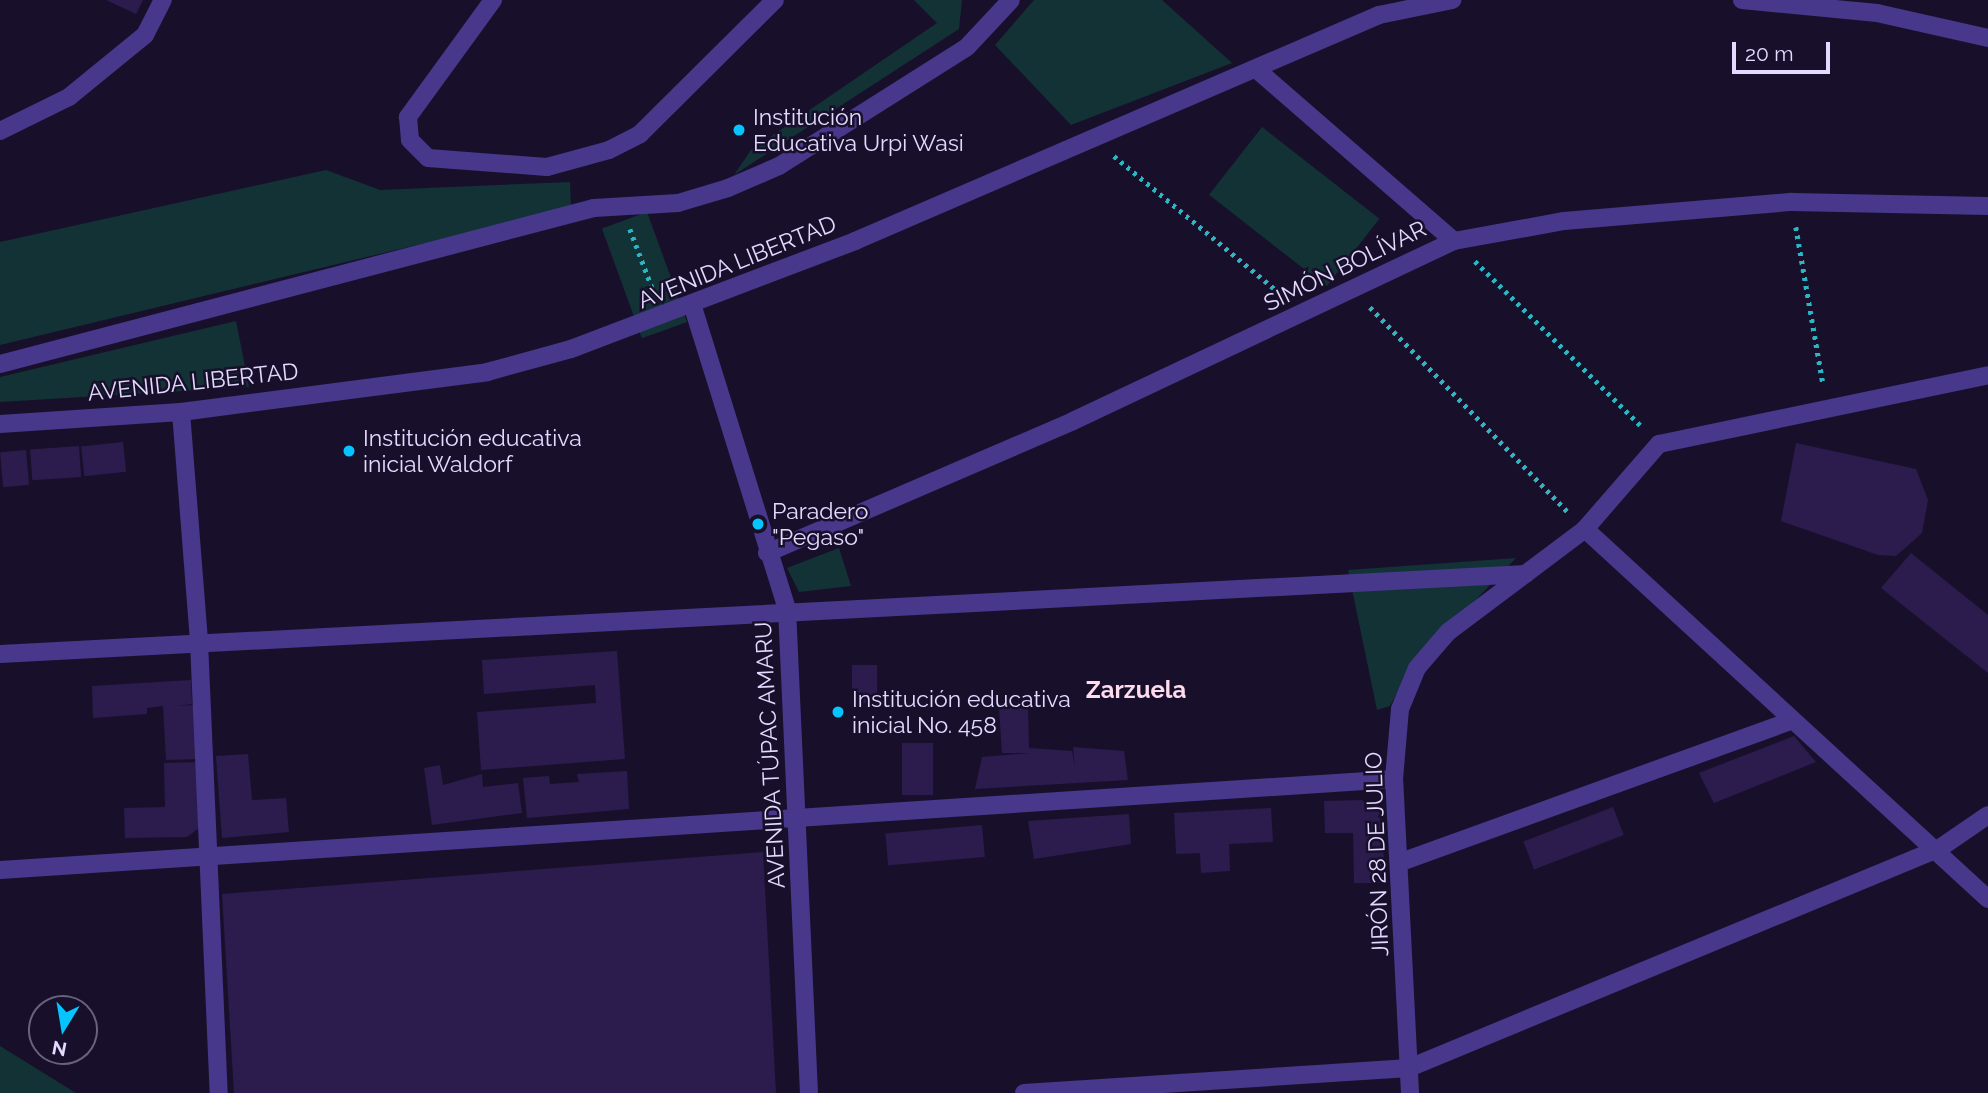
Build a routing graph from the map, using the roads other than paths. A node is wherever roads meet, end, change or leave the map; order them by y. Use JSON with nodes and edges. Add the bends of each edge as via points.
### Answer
{"nodes":[{"id":1,"x":163,"y":0,"type":"edge"},
{"id":2,"x":493,"y":0,"type":"edge"},
{"id":3,"x":775,"y":0,"type":"edge"},
{"id":4,"x":1011,"y":0,"type":"edge"},
{"id":5,"x":1452,"y":0,"type":"edge"},
{"id":6,"x":1742,"y":0,"type":"edge"},
{"id":7,"x":1876,"y":6,"type":"edge"},
{"id":8,"x":1988,"y":38,"type":"edge"},
{"id":9,"x":1256,"y":69,"type":"junction"},
{"id":10,"x":0,"y":131,"type":"edge"},
{"id":11,"x":1988,"y":206,"type":"edge"},
{"id":12,"x":1454,"y":241,"type":"junction"},
{"id":13,"x":692,"y":303,"type":"junction"},
{"id":14,"x":0,"y":364,"type":"edge"},
{"id":15,"x":1988,"y":375,"type":"edge"},
{"id":16,"x":181,"y":412,"type":"junction"},
{"id":17,"x":0,"y":424,"type":"edge"},
{"id":18,"x":1585,"y":529,"type":"junction"},
{"id":19,"x":767,"y":553,"type":"junction"},
{"id":20,"x":1526,"y":575,"type":"junction"},
{"id":21,"x":787,"y":608,"type":"junction"},
{"id":22,"x":199,"y":642,"type":"junction"},
{"id":23,"x":0,"y":654,"type":"edge"},
{"id":24,"x":1790,"y":721,"type":"junction"},
{"id":25,"x":1394,"y":779,"type":"junction"},
{"id":26,"x":1988,"y":815,"type":"edge"},
{"id":27,"x":798,"y":816,"type":"junction"},
{"id":28,"x":1934,"y":850,"type":"junction"},
{"id":29,"x":210,"y":856,"type":"junction"},
{"id":30,"x":1401,"y":863,"type":"junction"},
{"id":31,"x":0,"y":870,"type":"edge"},
{"id":32,"x":1988,"y":899,"type":"edge"},
{"id":33,"x":1409,"y":1068,"type":"junction"},
{"id":34,"x":219,"y":1093,"type":"edge"},
{"id":35,"x":809,"y":1093,"type":"edge"},
{"id":36,"x":1024,"y":1093,"type":"edge"},
{"id":37,"x":1410,"y":1093,"type":"edge"}],
"edges":[{"from":1,"to":10,"type":"street","via":[[145,35],[69,97]]},
{"from":2,"to":3,"type":"street","via":[[408,117],[406,129],[428,158],[547,167],[609,150],[640,134]]},
{"from":4,"to":14,"type":"street","via":[[967,47],[779,166],[678,203],[621,206]]},
{"from":5,"to":9,"type":"street","name":"AVENIDA LIBERTAD","via":[[1379,15]]},
{"from":6,"to":7,"type":"street"},
{"from":7,"to":8,"type":"street"},
{"from":9,"to":12,"type":"street"},
{"from":9,"to":13,"type":"street","name":"AVENIDA LIBERTAD","via":[[1096,141]]},
{"from":11,"to":12,"type":"street","name":"SIMÓN BOLÍVAR","via":[[1792,202],[1564,221]]},
{"from":12,"to":19,"type":"street","name":"SIMÓN BOLÍVAR","via":[[1304,314]]},
{"from":13,"to":16,"type":"street","name":"AVENIDA LIBERTAD","via":[[663,317],[487,372]]},
{"from":13,"to":19,"type":"street","name":"AVENIDA TÚPAC AMARU"},
{"from":15,"to":18,"type":"street","name":"JIRÓN 28 DE JULIO","via":[[1659,444]]},
{"from":16,"to":17,"type":"street","name":"AVENIDA LIBERTAD"},
{"from":16,"to":22,"type":"street"},
{"from":18,"to":20,"type":"street","name":"JIRÓN 28 DE JULIO"},
{"from":18,"to":24,"type":"street"},
{"from":19,"to":21,"type":"street","name":"AVENIDA TÚPAC AMARU"},
{"from":20,"to":21,"type":"street"},
{"from":20,"to":25,"type":"street","name":"JIRÓN 28 DE JULIO","via":[[1448,632],[1417,668],[1400,709]]},
{"from":21,"to":22,"type":"street"},
{"from":21,"to":27,"type":"street","name":"AVENIDA TÚPAC AMARU"},
{"from":22,"to":23,"type":"street"},
{"from":22,"to":29,"type":"street"},
{"from":24,"to":28,"type":"street"},
{"from":24,"to":30,"type":"street"},
{"from":25,"to":27,"type":"street"},
{"from":25,"to":30,"type":"street","name":"JIRÓN 28 DE JULIO"},
{"from":26,"to":28,"type":"street"},
{"from":27,"to":29,"type":"street"},
{"from":27,"to":35,"type":"street","name":"AVENIDA TÚPAC AMARU"},
{"from":28,"to":32,"type":"street"},
{"from":28,"to":33,"type":"street"},
{"from":29,"to":31,"type":"street"},
{"from":29,"to":34,"type":"street"},
{"from":30,"to":33,"type":"street","name":"JIRÓN 28 DE JULIO"},
{"from":33,"to":36,"type":"street"},
{"from":33,"to":37,"type":"street","name":"JIRÓN 28 DE JULIO"}]}
